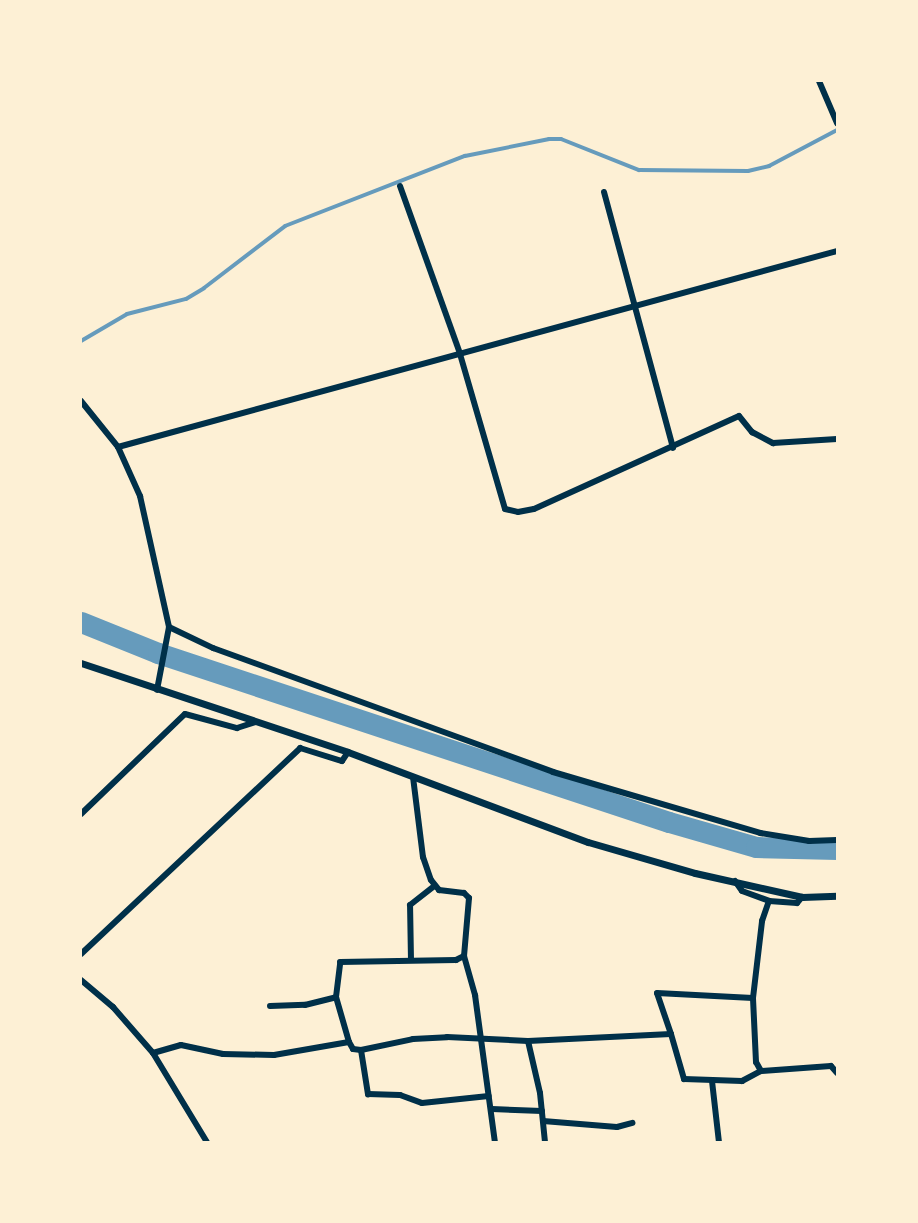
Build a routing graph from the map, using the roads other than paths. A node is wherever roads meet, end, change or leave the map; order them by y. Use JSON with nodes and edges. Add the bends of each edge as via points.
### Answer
{"nodes":[{"id":1,"x":819,"y":81,"type":"edge"},
{"id":2,"x":837,"y":123,"type":"edge"},
{"id":3,"x":400,"y":186,"type":"dead end"},
{"id":4,"x":604,"y":192,"type":"dead end"},
{"id":5,"x":837,"y":251,"type":"edge"},
{"id":6,"x":635,"y":306,"type":"junction"},
{"id":7,"x":460,"y":354,"type":"junction"},
{"id":8,"x":81,"y":401,"type":"edge"},
{"id":9,"x":837,"y":440,"type":"edge"},
{"id":10,"x":118,"y":447,"type":"junction"},
{"id":11,"x":673,"y":448,"type":"junction"},
{"id":12,"x":169,"y":627,"type":"junction"},
{"id":13,"x":81,"y":663,"type":"edge"},
{"id":14,"x":159,"y":686,"type":"junction"},
{"id":15,"x":255,"y":722,"type":"junction"},
{"id":16,"x":348,"y":752,"type":"junction"},
{"id":17,"x":413,"y":777,"type":"junction"},
{"id":18,"x":81,"y":814,"type":"edge"},
{"id":19,"x":837,"y":840,"type":"edge"},
{"id":20,"x":735,"y":881,"type":"junction"},
{"id":21,"x":434,"y":886,"type":"junction"},
{"id":22,"x":802,"y":897,"type":"junction"},
{"id":23,"x":837,"y":897,"type":"edge"},
{"id":24,"x":768,"y":901,"type":"junction"},
{"id":25,"x":81,"y":954,"type":"edge"},
{"id":26,"x":464,"y":956,"type":"junction"},
{"id":27,"x":411,"y":960,"type":"junction"},
{"id":28,"x":81,"y":980,"type":"edge"},
{"id":29,"x":336,"y":997,"type":"junction"},
{"id":30,"x":753,"y":998,"type":"junction"},
{"id":31,"x":270,"y":1006,"type":"dead end"},
{"id":32,"x":671,"y":1034,"type":"junction"},
{"id":33,"x":480,"y":1037,"type":"junction"},
{"id":34,"x":528,"y":1041,"type":"junction"},
{"id":35,"x":349,"y":1042,"type":"junction"},
{"id":36,"x":361,"y":1050,"type":"junction"},
{"id":37,"x":153,"y":1053,"type":"junction"},
{"id":38,"x":761,"y":1071,"type":"junction"},
{"id":39,"x":837,"y":1073,"type":"edge"},
{"id":40,"x":712,"y":1081,"type":"junction"},
{"id":41,"x":489,"y":1096,"type":"junction"},
{"id":42,"x":492,"y":1108,"type":"junction"},
{"id":43,"x":542,"y":1111,"type":"junction"},
{"id":44,"x":543,"y":1121,"type":"junction"},
{"id":45,"x":632,"y":1123,"type":"dead end"},
{"id":46,"x":207,"y":1142,"type":"edge"},
{"id":47,"x":495,"y":1142,"type":"edge"},
{"id":48,"x":545,"y":1142,"type":"edge"},
{"id":49,"x":719,"y":1142,"type":"edge"}],
"edges":[{"from":1,"to":2,"type":"street"},
{"from":3,"to":7,"type":"street"},
{"from":4,"to":6,"type":"street"},
{"from":5,"to":6,"type":"street"},
{"from":6,"to":7,"type":"street"},
{"from":6,"to":11,"type":"street"},
{"from":7,"to":10,"type":"street"},
{"from":7,"to":11,"type":"street","via":[[505,509],[534,509]]},
{"from":8,"to":10,"type":"street"},
{"from":9,"to":11,"type":"street","via":[[772,443],[752,432],[739,416]]},
{"from":10,"to":12,"type":"street","via":[[140,496]]},
{"from":12,"to":14,"type":"street"},
{"from":12,"to":19,"type":"street","via":[[213,648],[553,772],[760,833],[809,841]]},
{"from":13,"to":14,"type":"street"},
{"from":14,"to":15,"type":"street"},
{"from":15,"to":16,"type":"street"},
{"from":15,"to":18,"type":"street","via":[[237,729],[185,714]]},
{"from":16,"to":17,"type":"street"},
{"from":16,"to":25,"type":"street","via":[[342,761],[300,748]]},
{"from":17,"to":20,"type":"street","via":[[588,842]]},
{"from":17,"to":21,"type":"street","via":[[423,857]]},
{"from":20,"to":22,"type":"street"},
{"from":20,"to":24,"type":"street","via":[[741,891]]},
{"from":21,"to":26,"type":"street","via":[[469,898]]},
{"from":21,"to":27,"type":"street","via":[[410,905]]},
{"from":22,"to":23,"type":"street"},
{"from":22,"to":24,"type":"street","via":[[797,903]]},
{"from":24,"to":30,"type":"street"},
{"from":26,"to":27,"type":"street","via":[[456,960]]},
{"from":26,"to":33,"type":"street"},
{"from":27,"to":29,"type":"street","via":[[340,962]]},
{"from":28,"to":37,"type":"street","via":[[105,1000]]},
{"from":29,"to":31,"type":"street","via":[[305,1005]]},
{"from":29,"to":35,"type":"street"},
{"from":30,"to":32,"type":"street","via":[[657,993]]},
{"from":30,"to":38,"type":"street","via":[[756,1062]]},
{"from":32,"to":34,"type":"street"},
{"from":32,"to":40,"type":"street","via":[[684,1079]]},
{"from":33,"to":34,"type":"street"},
{"from":33,"to":36,"type":"street","via":[[412,1039]]},
{"from":33,"to":41,"type":"street"},
{"from":34,"to":43,"type":"street"},
{"from":35,"to":36,"type":"street","via":[[353,1049]]},
{"from":35,"to":37,"type":"street","via":[[274,1055],[224,1054],[181,1046]]},
{"from":36,"to":41,"type":"street","via":[[368,1094],[400,1095],[422,1103]]},
{"from":37,"to":46,"type":"street"},
{"from":38,"to":39,"type":"street","via":[[831,1066]]},
{"from":38,"to":40,"type":"street","via":[[742,1081]]},
{"from":40,"to":49,"type":"street"},
{"from":41,"to":42,"type":"street"},
{"from":42,"to":43,"type":"street"},
{"from":42,"to":47,"type":"street"},
{"from":43,"to":44,"type":"street"},
{"from":44,"to":45,"type":"street","via":[[617,1127]]},
{"from":44,"to":48,"type":"street"}]}
